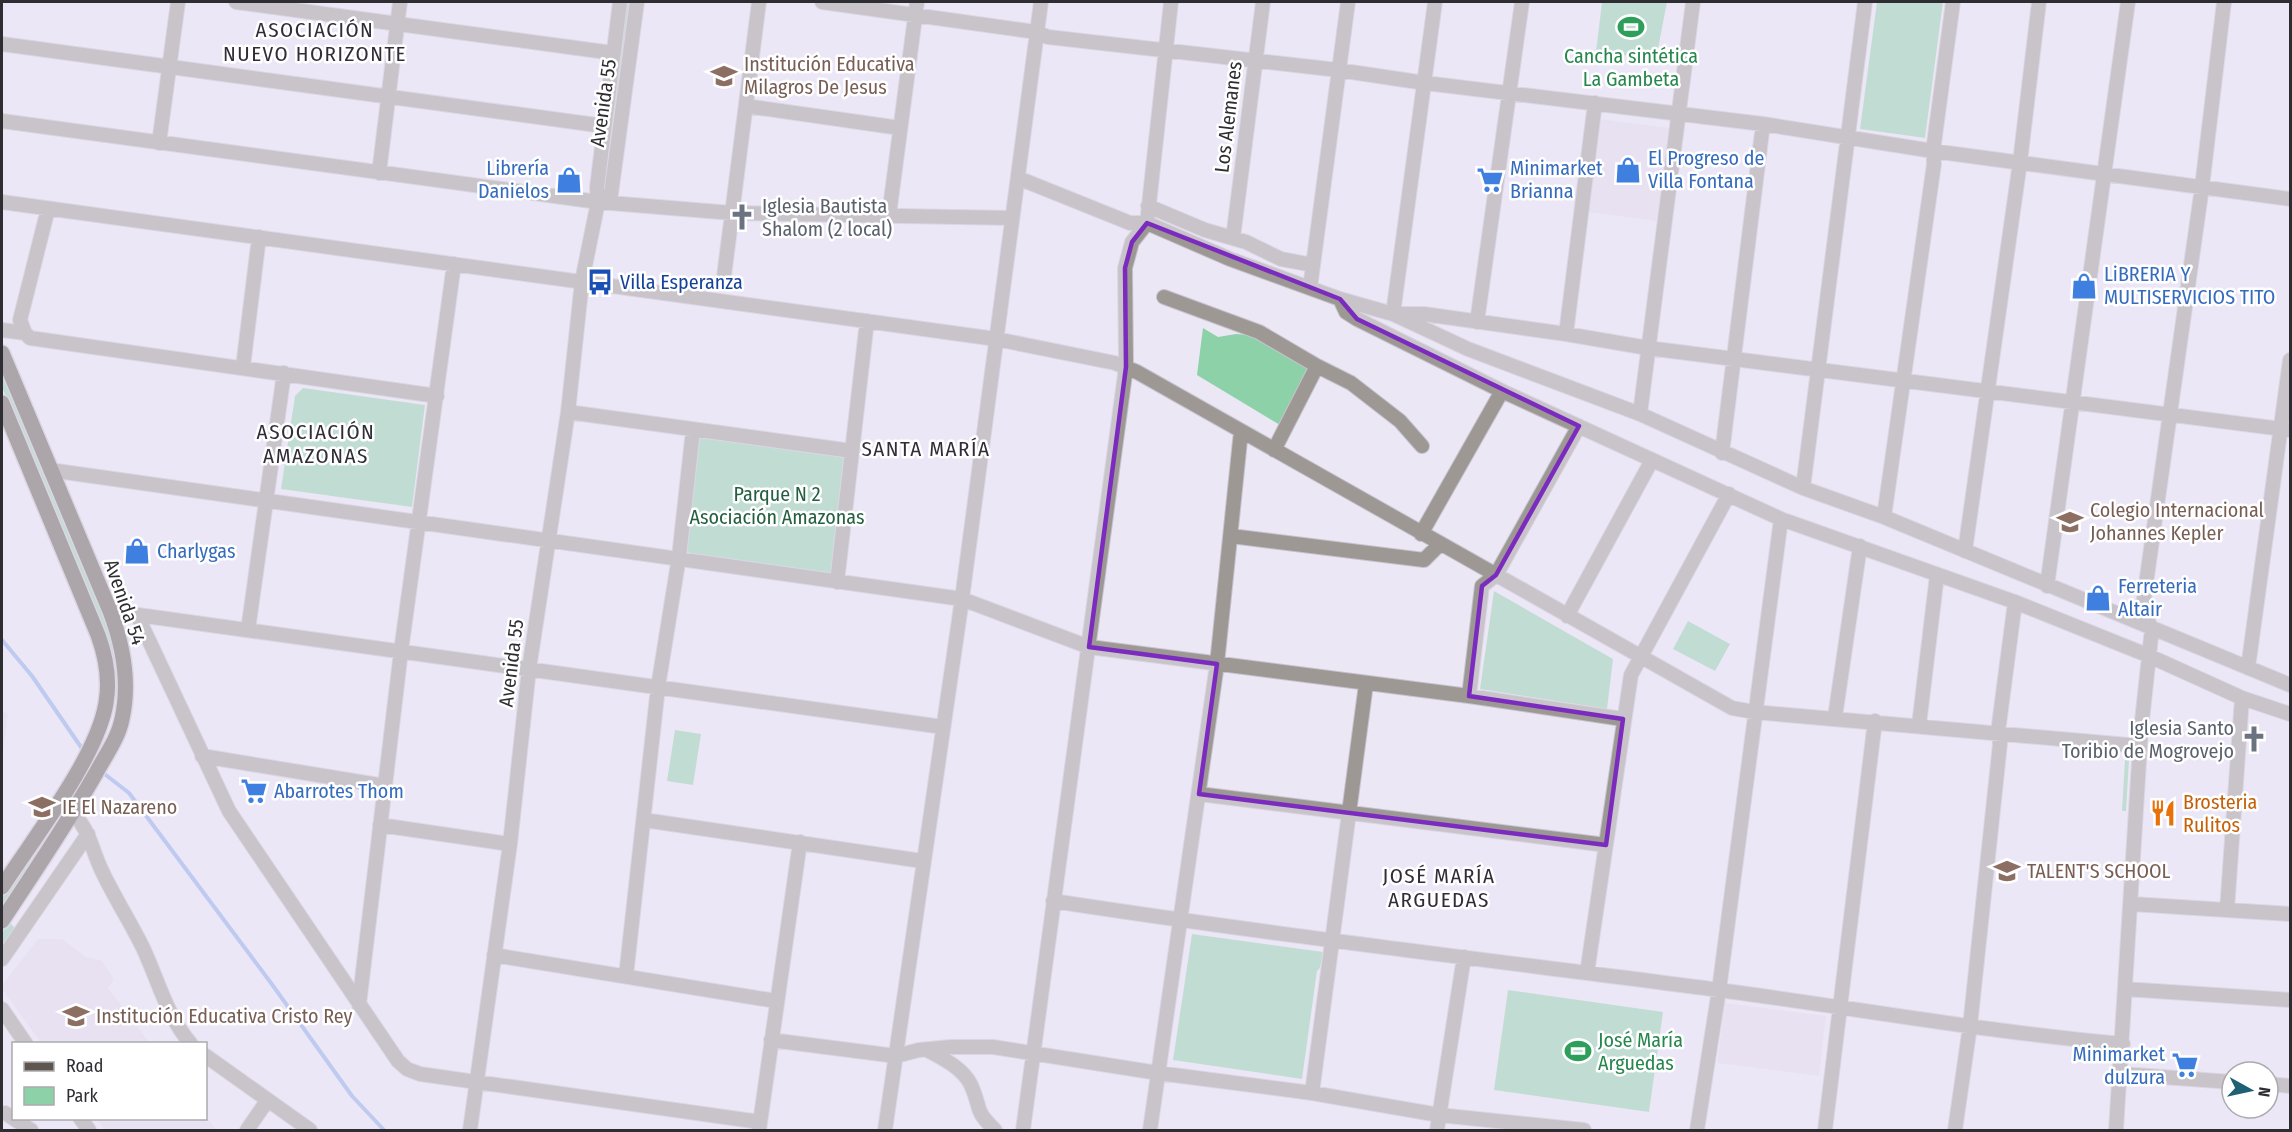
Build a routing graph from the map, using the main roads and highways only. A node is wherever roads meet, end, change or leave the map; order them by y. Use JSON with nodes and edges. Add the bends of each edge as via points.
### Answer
{"nodes":[{"id":1,"x":2,"y":353,"type":"edge"},
{"id":2,"x":2,"y":403,"type":"edge"},
{"id":3,"x":2,"y":887,"type":"edge"},
{"id":4,"x":2,"y":921,"type":"edge"}],
"edges":[{"from":1,"to":4,"type":"main road","name":"Avenida 54","via":[[110,611],[124,661],[122,720],[114,741],[73,813]]},
{"from":2,"to":3,"type":"main road","name":"Avenida 54","via":[[98,635],[106,662],[108,690],[102,720],[84,759]]}]}
